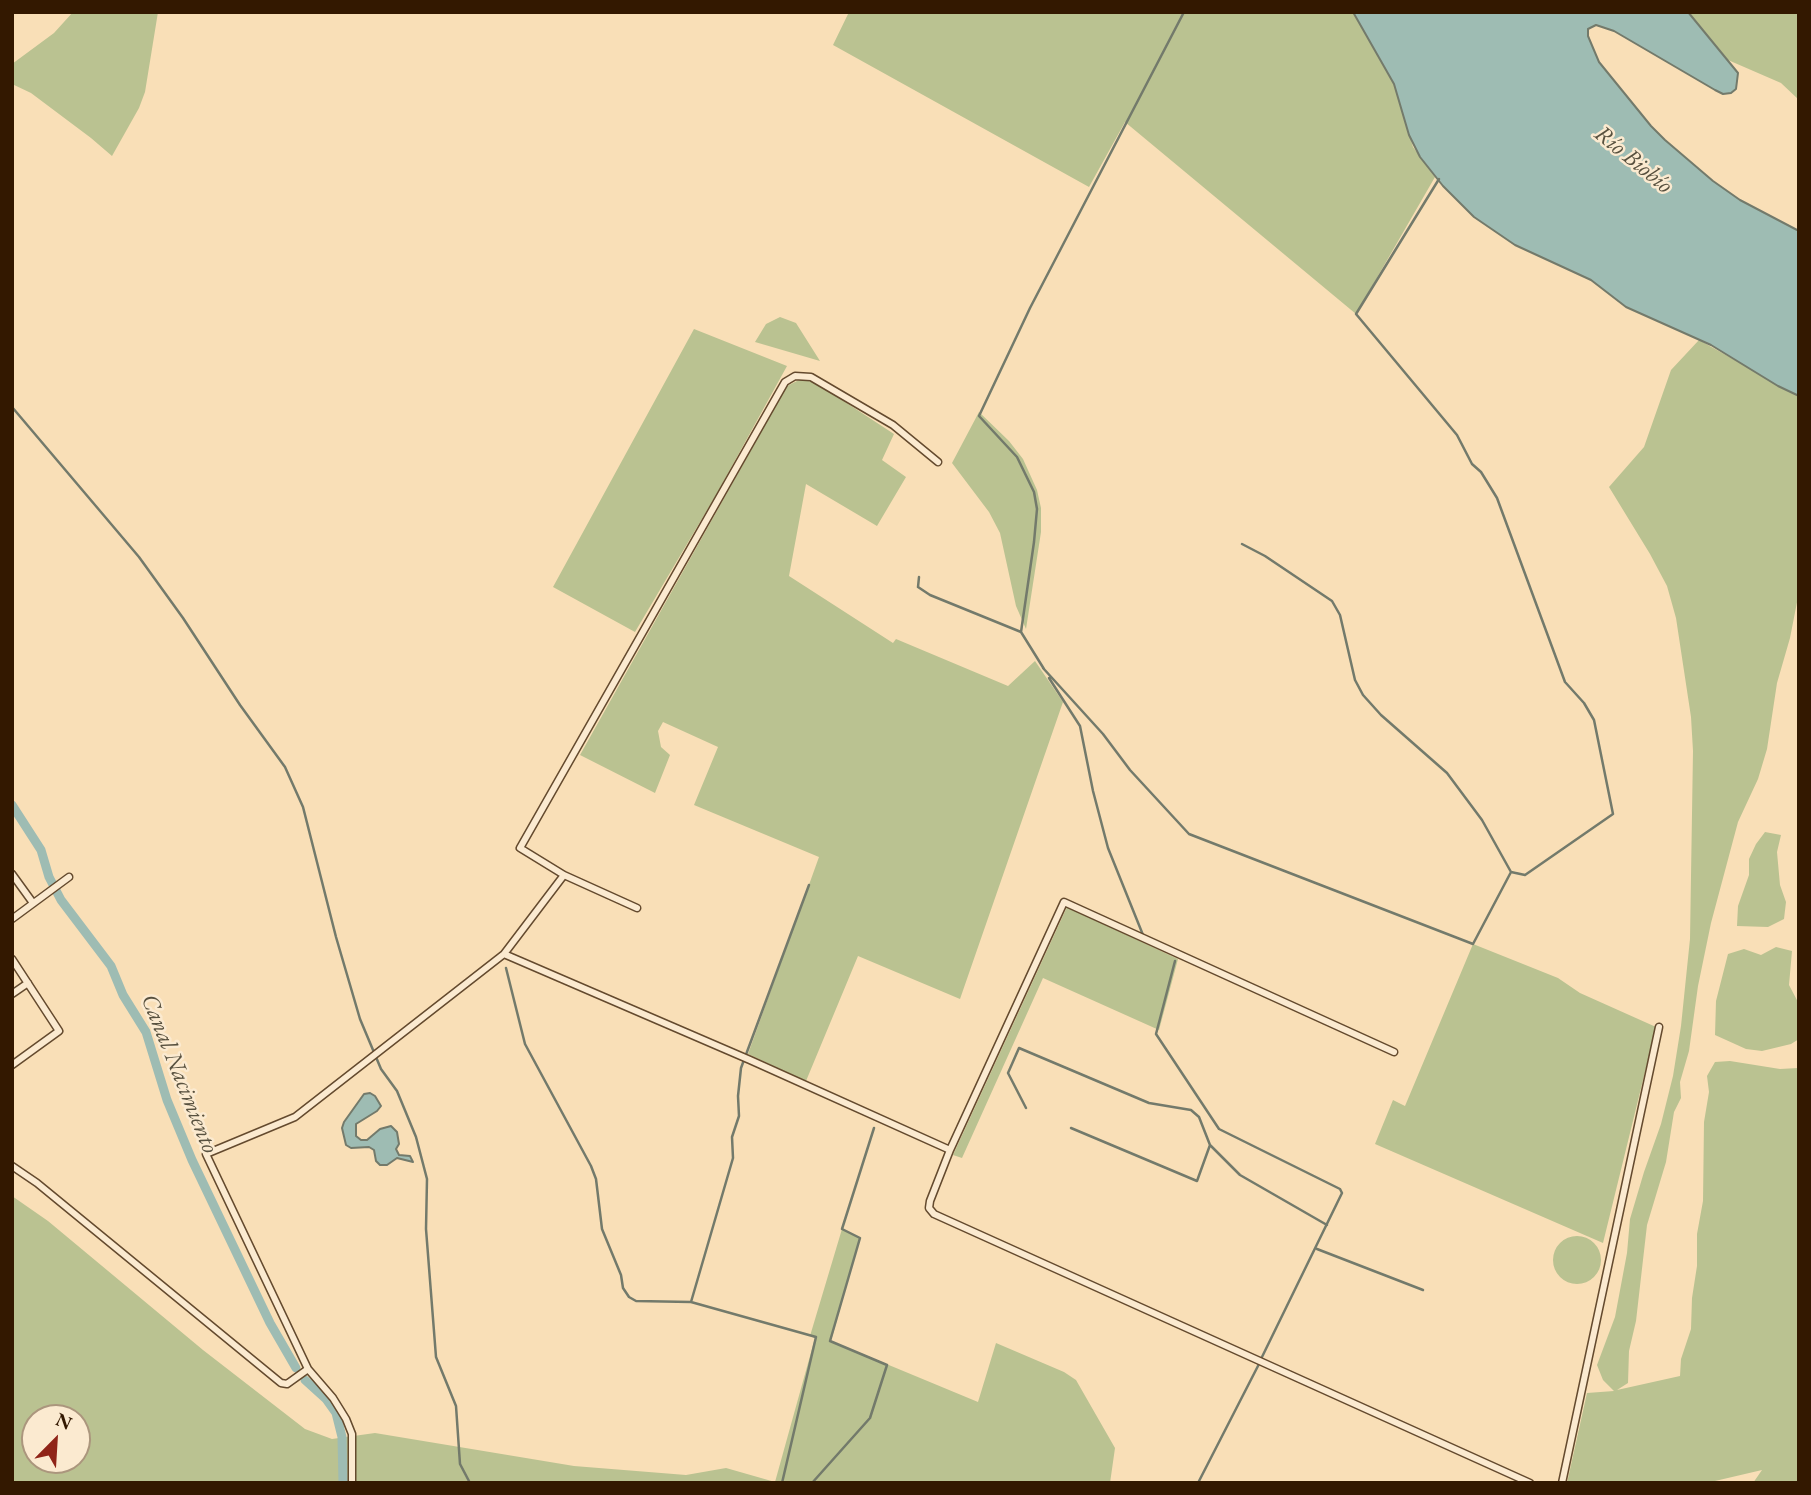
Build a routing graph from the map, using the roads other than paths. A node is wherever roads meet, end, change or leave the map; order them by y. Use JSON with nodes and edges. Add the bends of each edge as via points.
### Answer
{"nodes":[{"id":1,"x":938,"y":462,"type":"dead end"},
{"id":2,"x":12,"y":874,"type":"edge"},
{"id":3,"x":564,"y":875,"type":"junction"},
{"id":4,"x":69,"y":877,"type":"dead end"},
{"id":5,"x":33,"y":903,"type":"junction"},
{"id":6,"x":637,"y":908,"type":"dead end"},
{"id":7,"x":12,"y":919,"type":"edge"},
{"id":8,"x":504,"y":954,"type":"junction"},
{"id":9,"x":12,"y":959,"type":"edge"},
{"id":10,"x":28,"y":983,"type":"junction"},
{"id":11,"x":12,"y":994,"type":"edge"},
{"id":12,"x":1659,"y":1027,"type":"dead end"},
{"id":13,"x":1394,"y":1052,"type":"dead end"},
{"id":14,"x":12,"y":1065,"type":"edge"},
{"id":15,"x":950,"y":1150,"type":"junction"},
{"id":16,"x":12,"y":1166,"type":"edge"},
{"id":17,"x":308,"y":1369,"type":"junction"},
{"id":18,"x":352,"y":1483,"type":"edge"},
{"id":19,"x":1530,"y":1483,"type":"edge"},
{"id":20,"x":1562,"y":1483,"type":"edge"}],
"edges":[{"from":1,"to":3,"type":"street","via":[[893,425],[811,377],[795,376],[785,382],[520,848]]},
{"from":2,"to":5,"type":"street"},
{"from":3,"to":6,"type":"street"},
{"from":3,"to":8,"type":"street"},
{"from":4,"to":5,"type":"street"},
{"from":5,"to":7,"type":"street"},
{"from":8,"to":15,"type":"street"},
{"from":8,"to":17,"type":"street","via":[[295,1117],[206,1154]]},
{"from":9,"to":10,"type":"street"},
{"from":10,"to":11,"type":"street"},
{"from":10,"to":14,"type":"street","via":[[59,1031]]},
{"from":12,"to":20,"type":"street"},
{"from":13,"to":15,"type":"street","via":[[1063,902]]},
{"from":15,"to":19,"type":"street","via":[[930,1201],[934,1214]]},
{"from":16,"to":17,"type":"street","via":[[281,1383],[287,1384]]},
{"from":17,"to":18,"type":"street","via":[[334,1398],[352,1434]]}]}
